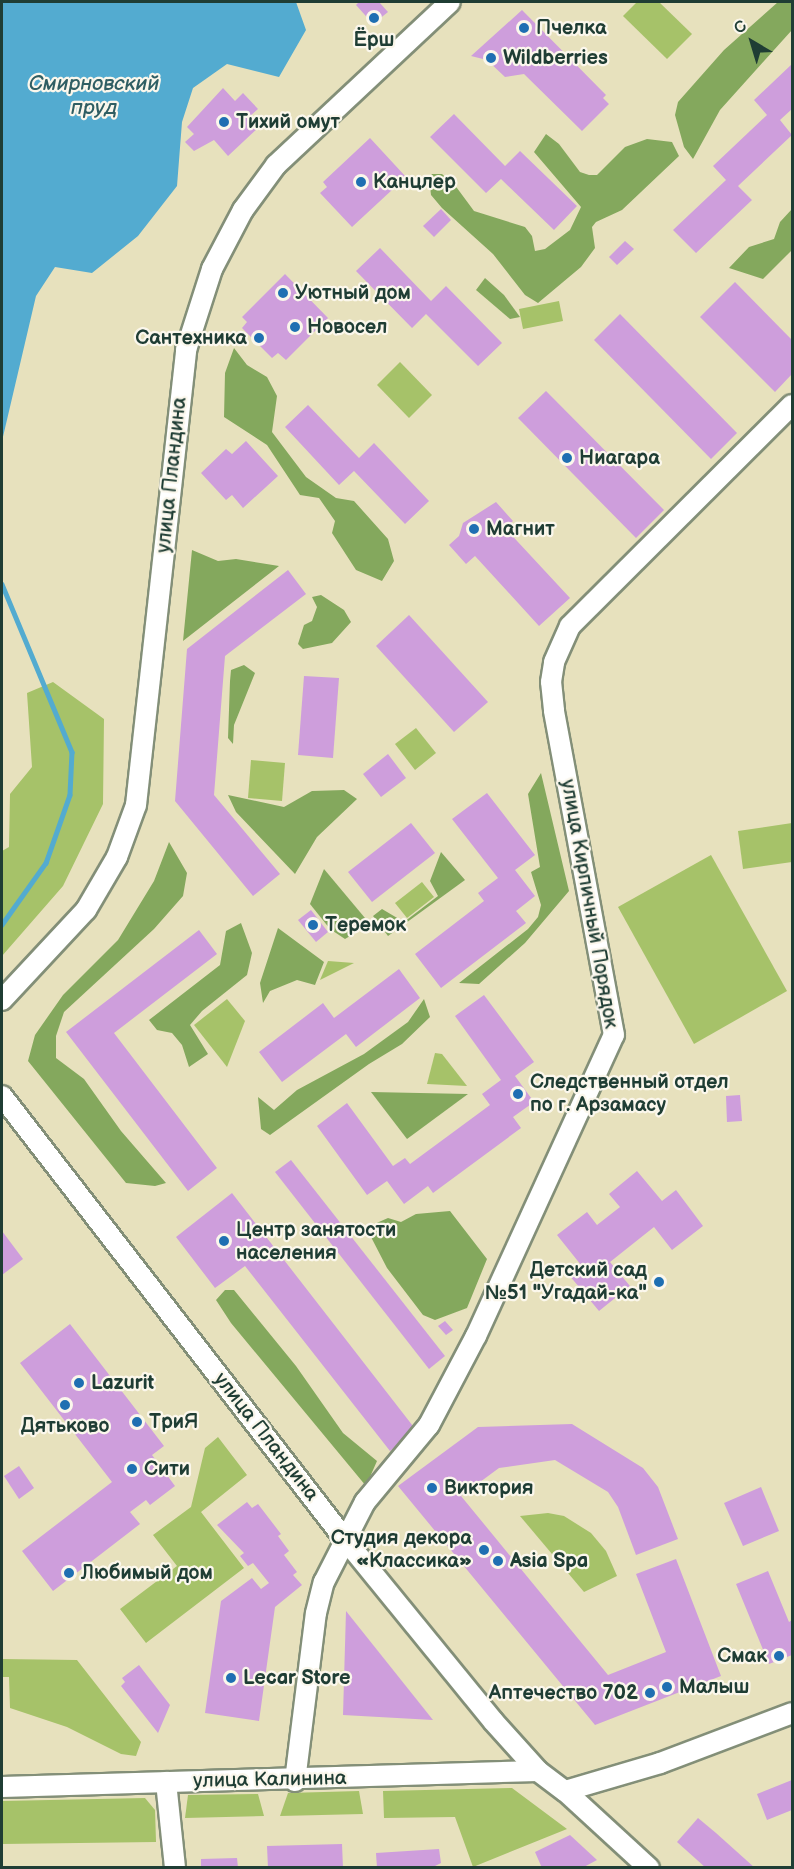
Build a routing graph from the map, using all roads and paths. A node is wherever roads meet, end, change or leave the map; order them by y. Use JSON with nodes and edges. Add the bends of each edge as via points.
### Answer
{"nodes":[{"id":1,"x":450,"y":2,"type":"edge"},
{"id":2,"x":792,"y":405,"type":"edge"},
{"id":3,"x":2,"y":1000,"type":"edge"},
{"id":4,"x":2,"y":1096,"type":"edge"},
{"id":5,"x":343,"y":1537,"type":"junction"},
{"id":6,"x":792,"y":1713,"type":"edge"},
{"id":7,"x":538,"y":1772,"type":"junction"},
{"id":8,"x":295,"y":1781,"type":"junction"},
{"id":9,"x":166,"y":1782,"type":"junction"},
{"id":10,"x":2,"y":1787,"type":"edge"},
{"id":11,"x":565,"y":1791,"type":"junction"},
{"id":12,"x":176,"y":1868,"type":"edge"},
{"id":13,"x":649,"y":1868,"type":"edge"}],
"edges":[{"from":1,"to":3,"type":"street","name":"улица Пландина","via":[[276,165],[243,210],[212,269],[184,359],[136,806],[117,857],[86,910]]},
{"from":2,"to":5,"type":"street","name":"улица Кирпичный Порядок","via":[[570,626],[554,662],[554,710],[614,1035],[476,1336],[429,1425],[364,1502]]},
{"from":4,"to":5,"type":"street","name":"улица Пландина"},
{"from":5,"to":7,"type":"street","name":"улица Пландина"},
{"from":5,"to":8,"type":"street","name":"улица Кирпичный Порядок","via":[[316,1613]]},
{"from":6,"to":11,"type":"street","via":[[638,1770]]},
{"from":7,"to":8,"type":"street","name":"улица Калинина"},
{"from":7,"to":11,"type":"street","name":"улица Пландина"},
{"from":8,"to":9,"type":"street","name":"улица Калинина"},
{"from":9,"to":10,"type":"street","name":"улица Калинина"},
{"from":9,"to":12,"type":"street"},
{"from":11,"to":13,"type":"street","name":"улица Пландина"}]}
